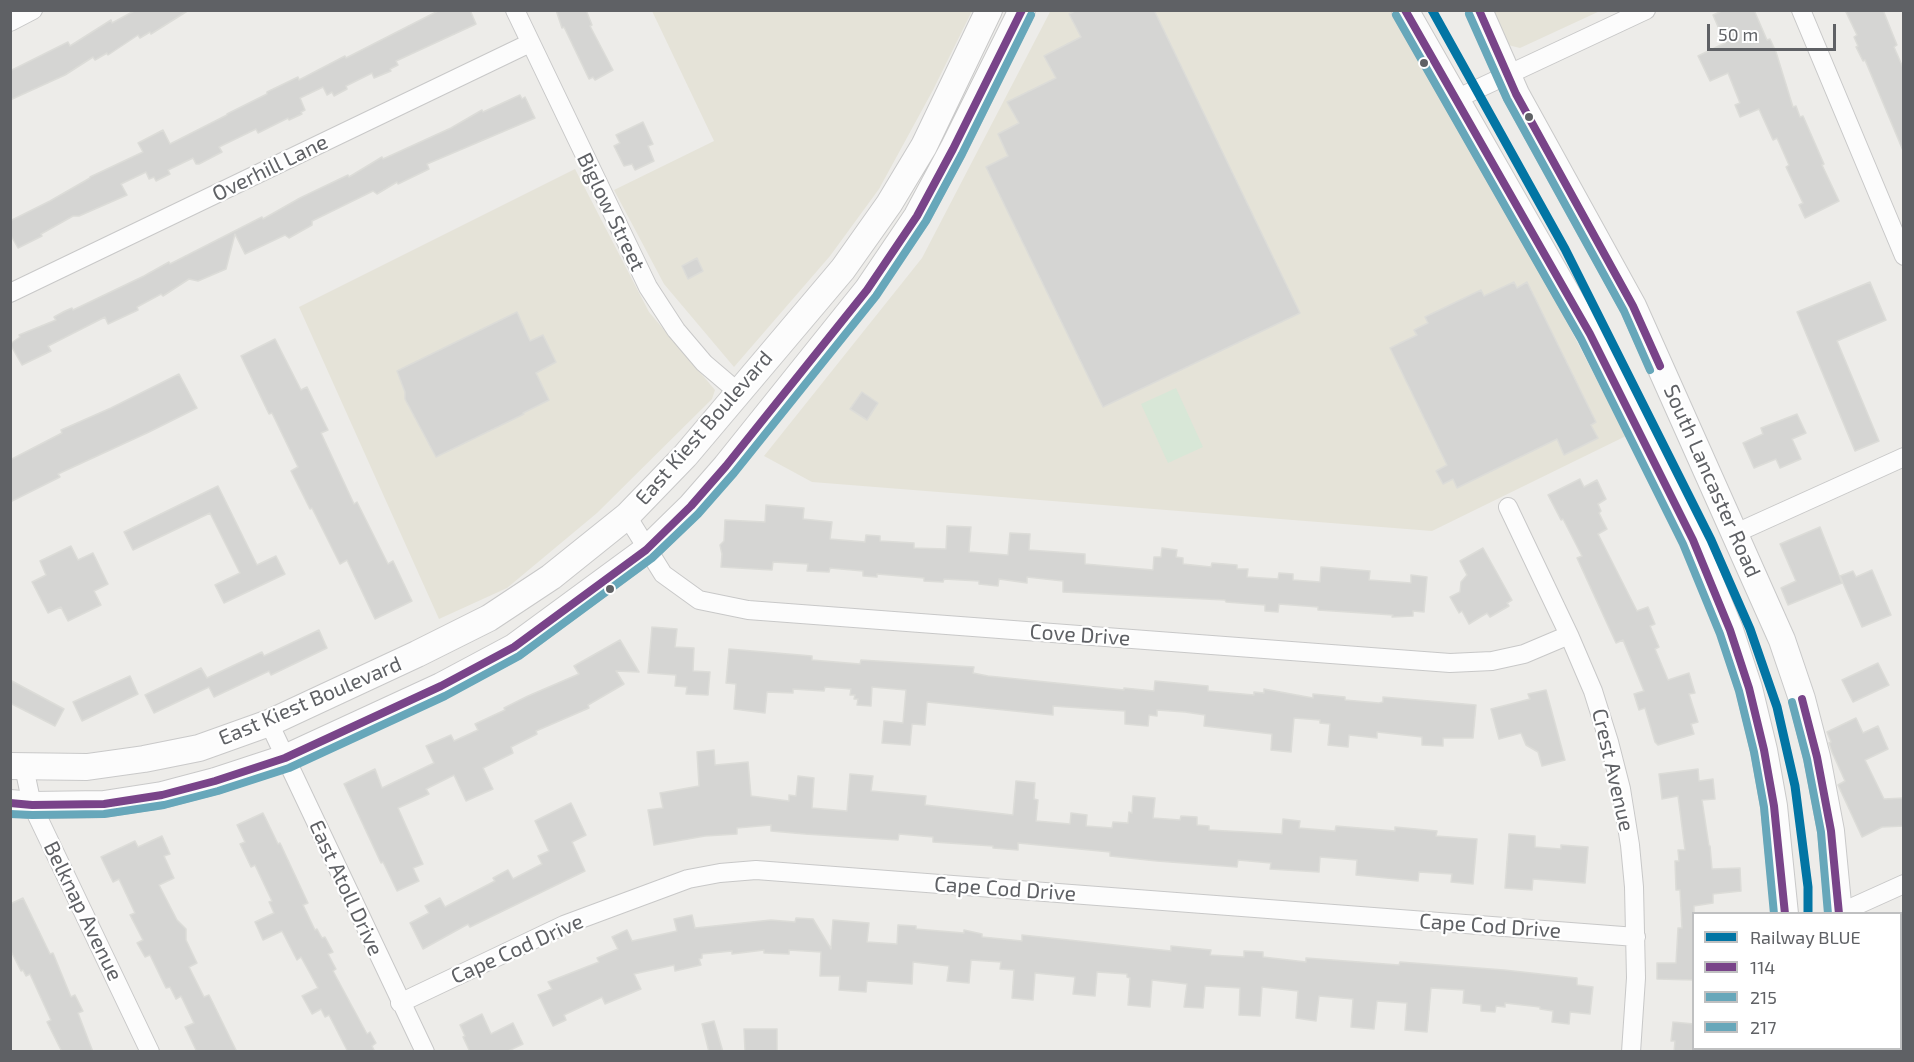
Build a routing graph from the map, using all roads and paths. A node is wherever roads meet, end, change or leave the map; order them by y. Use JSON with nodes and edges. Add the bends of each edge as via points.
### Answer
{"nodes":[{"id":1,"x":33,"y":10,"type":"edge"},
{"id":2,"x":515,"y":10,"type":"edge"},
{"id":3,"x":989,"y":10,"type":"edge"},
{"id":4,"x":1022,"y":10,"type":"edge"},
{"id":5,"x":1405,"y":10,"type":"edge"},
{"id":6,"x":1479,"y":10,"type":"edge"},
{"id":7,"x":1646,"y":10,"type":"edge"},
{"id":8,"x":1801,"y":10,"type":"edge"},
{"id":9,"x":10,"y":22,"type":"edge"},
{"id":10,"x":530,"y":43,"type":"junction"},
{"id":11,"x":1507,"y":75,"type":"junction"},
{"id":12,"x":1456,"y":99,"type":"junction"},
{"id":13,"x":1904,"y":256,"type":"edge"},
{"id":14,"x":10,"y":293,"type":"edge"},
{"id":15,"x":738,"y":392,"type":"junction"},
{"id":16,"x":766,"y":416,"type":"junction"},
{"id":17,"x":1904,"y":457,"type":"edge"},
{"id":18,"x":1508,"y":507,"type":"dead end"},
{"id":19,"x":627,"y":516,"type":"junction"},
{"id":20,"x":1736,"y":533,"type":"junction"},
{"id":21,"x":646,"y":550,"type":"junction"},
{"id":22,"x":1569,"y":635,"type":"junction"},
{"id":23,"x":269,"y":723,"type":"junction"},
{"id":24,"x":285,"y":758,"type":"junction"},
{"id":25,"x":17,"y":767,"type":"edge"},
{"id":26,"x":21,"y":804,"type":"edge"},
{"id":27,"x":1904,"y":884,"type":"edge"},
{"id":28,"x":1839,"y":911,"type":"edge"},
{"id":29,"x":1785,"y":912,"type":"edge"},
{"id":30,"x":1636,"y":937,"type":"junction"},
{"id":31,"x":400,"y":1003,"type":"junction"},
{"id":32,"x":150,"y":1052,"type":"edge"},
{"id":33,"x":425,"y":1052,"type":"edge"},
{"id":34,"x":1630,"y":1052,"type":"edge"}],
"edges":[{"from":1,"to":9,"type":"street"},
{"from":2,"to":10,"type":"street","name":"Biglow Street"},
{"from":3,"to":15,"type":"main road","name":"East Kiest Boulevard","via":[[924,146],[889,204],[843,269]]},
{"from":4,"to":16,"type":"main road","name":"East Kiest Boulevard","via":[[917,216],[867,290]]},
{"from":5,"to":12,"type":"main road","name":"South Lancaster Road"},
{"from":6,"to":11,"type":"main road","name":"South Lancaster Road"},
{"from":7,"to":11,"type":"street"},
{"from":8,"to":13,"type":"street"},
{"from":10,"to":14,"type":"street","name":"Overhill Lane"},
{"from":10,"to":15,"type":"street","name":"Biglow Street","via":[[648,287],[697,355]]},
{"from":11,"to":12,"type":"street"},
{"from":11,"to":20,"type":"main road","name":"South Lancaster Road","via":[[1633,306]]},
{"from":12,"to":29,"type":"main road","name":"South Lancaster Road","via":[[1590,334],[1693,540],[1726,620],[1764,750]]},
{"from":15,"to":16,"type":"main road"},
{"from":15,"to":19,"type":"main road","name":"East Kiest Boulevard","via":[[686,456]]},
{"from":16,"to":21,"type":"main road","name":"East Kiest Boulevard","via":[[691,506]]},
{"from":17,"to":20,"type":"street"},
{"from":18,"to":22,"type":"street","name":"Crest Avenue"},
{"from":19,"to":21,"type":"street","name":"Cove Drive"},
{"from":19,"to":23,"type":"main road","name":"East Kiest Boulevard","via":[[551,577],[489,618]]},
{"from":20,"to":28,"type":"main road","name":"South Lancaster Road","via":[[1782,640],[1802,699],[1831,831]]},
{"from":21,"to":22,"type":"street","name":"Cove Drive","via":[[663,574],[699,600],[748,610],[1450,663],[1492,662],[1524,654]]},
{"from":21,"to":24,"type":"main road","name":"East Kiest Boulevard","via":[[514,647],[441,686]]},
{"from":22,"to":30,"type":"street","name":"Crest Avenue","via":[[1593,691],[1621,789],[1635,887]]},
{"from":23,"to":24,"type":"street","name":"East Atoll Drive"},
{"from":23,"to":25,"type":"main road","name":"East Kiest Boulevard","via":[[199,748],[144,759],[87,766]]},
{"from":24,"to":26,"type":"main road","name":"East Kiest Boulevard","via":[[162,795],[104,804]]},
{"from":24,"to":31,"type":"street","name":"East Atoll Drive"},
{"from":25,"to":26,"type":"street","name":"Belknap Avenue"},
{"from":26,"to":32,"type":"street","name":"Belknap Avenue"},
{"from":27,"to":28,"type":"street"},
{"from":30,"to":31,"type":"street","name":"Cape Cod Drive","via":[[756,870],[688,879],[574,921]]},
{"from":30,"to":34,"type":"street","name":"Crest Avenue"},
{"from":31,"to":33,"type":"street","name":"East Atoll Drive"}]}
